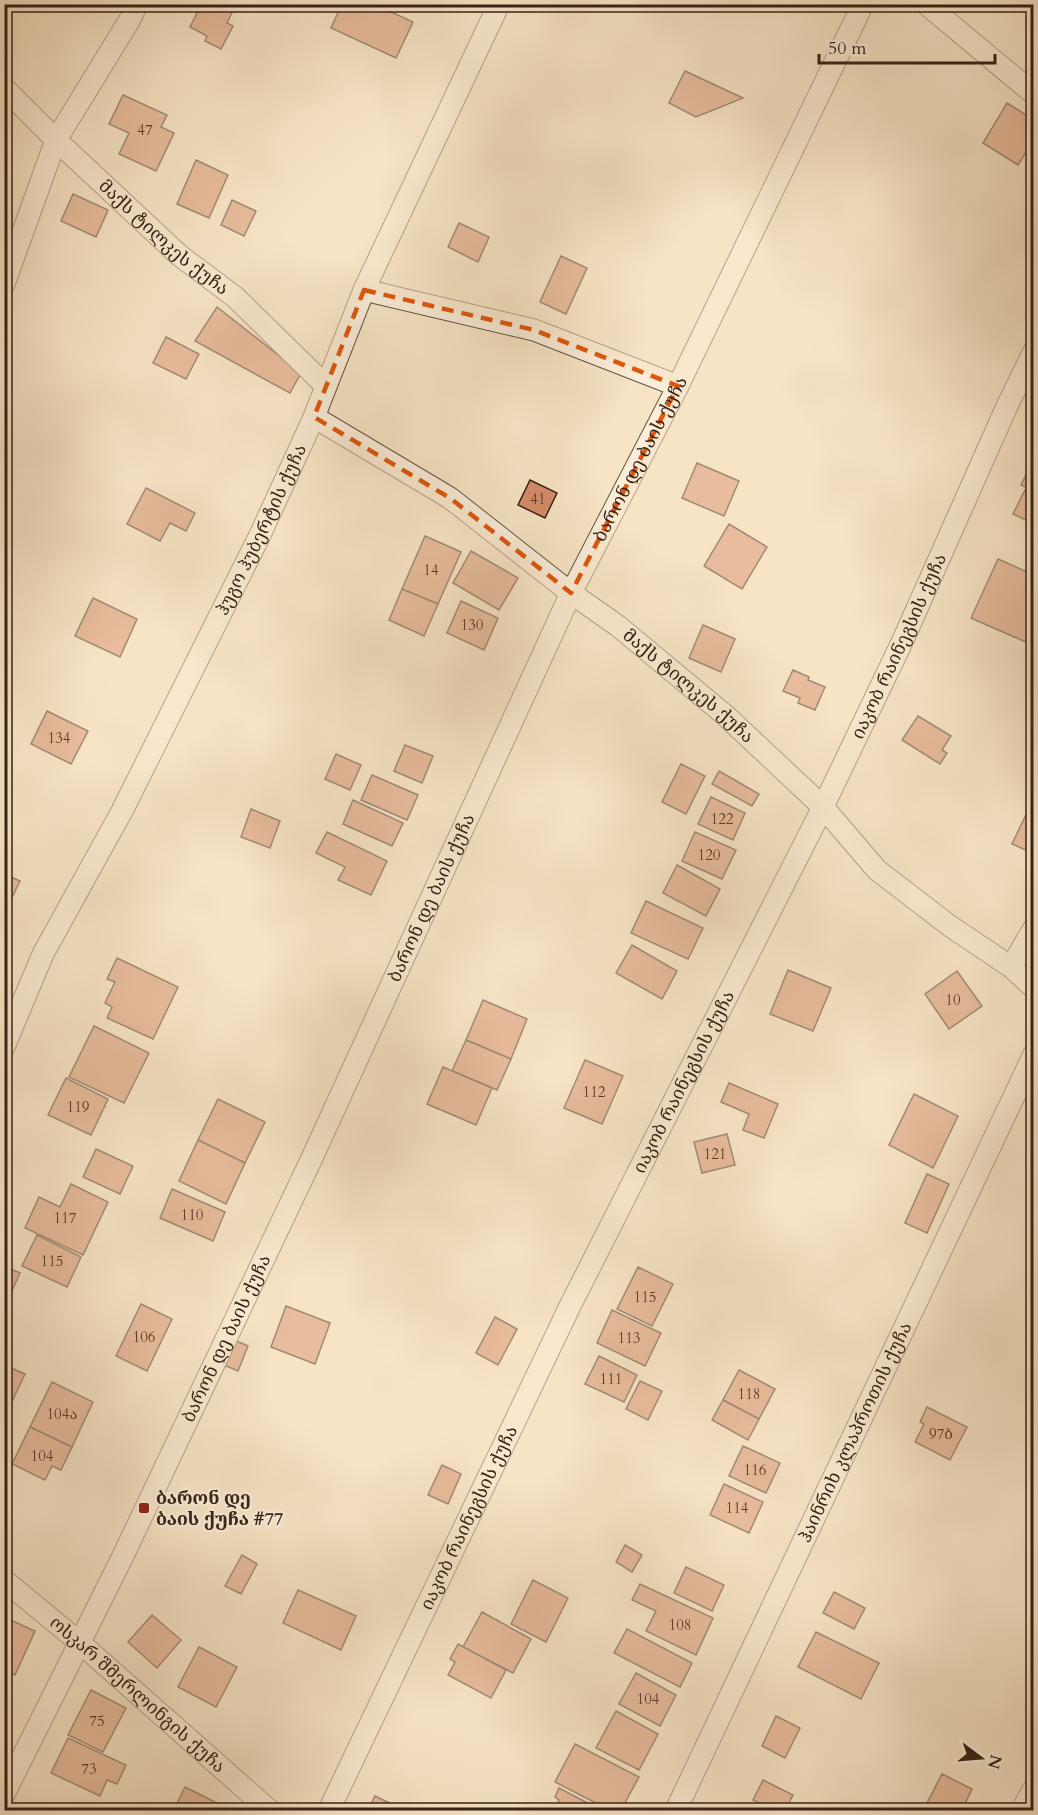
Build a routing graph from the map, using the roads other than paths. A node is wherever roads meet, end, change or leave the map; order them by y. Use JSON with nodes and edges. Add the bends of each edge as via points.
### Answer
{"nodes":[{"id":1,"x":137,"y":4,"type":"edge"},
{"id":2,"x":499,"y":4,"type":"edge"},
{"id":3,"x":863,"y":4,"type":"edge"},
{"id":4,"x":926,"y":4,"type":"edge"},
{"id":5,"x":4,"y":88,"type":"edge"},
{"id":6,"x":1034,"y":94,"type":"edge"},
{"id":7,"x":56,"y":140,"type":"junction"},
{"id":8,"x":4,"y":284,"type":"edge"},
{"id":9,"x":364,"y":290,"type":"junction"},
{"id":10,"x":1034,"y":351,"type":"edge"},
{"id":11,"x":1025,"y":384,"type":"edge"},
{"id":12,"x":326,"y":385,"type":"junction"},
{"id":13,"x":678,"y":386,"type":"junction"},
{"id":14,"x":314,"y":417,"type":"junction"},
{"id":15,"x":571,"y":592,"type":"junction"},
{"id":16,"x":823,"y":807,"type":"junction"},
{"id":17,"x":1034,"y":928,"type":"edge"},
{"id":18,"x":1011,"y":967,"type":"junction"},
{"id":19,"x":1034,"y":988,"type":"edge"},
{"id":20,"x":4,"y":1047,"type":"edge"},
{"id":21,"x":1034,"y":1054,"type":"edge"},
{"id":22,"x":4,"y":1580,"type":"edge"},
{"id":23,"x":79,"y":1642,"type":"junction"},
{"id":24,"x":1034,"y":1788,"type":"edge"},
{"id":25,"x":4,"y":1794,"type":"edge"},
{"id":26,"x":269,"y":1810,"type":"edge"},
{"id":27,"x":329,"y":1810,"type":"edge"},
{"id":28,"x":676,"y":1810,"type":"edge"},
{"id":29,"x":1022,"y":1810,"type":"edge"}],
"edges":[{"from":1,"to":7,"type":"street"},
{"from":2,"to":9,"type":"street","name":"ჰუგო ჰუბერტის ქუჩა"},
{"from":3,"to":13,"type":"street","name":"ბარონ დე ბაის ქუჩა"},
{"from":4,"to":6,"type":"street"},
{"from":5,"to":7,"type":"street","name":"მაქს ტილკეს ქუჩა"},
{"from":7,"to":8,"type":"street"},
{"from":7,"to":12,"type":"street","name":"მაქს ტილკეს ქუჩა","via":[[179,255],[235,297]]},
{"from":9,"to":12,"type":"street","name":"ჰუგო ჰუბერტის ქუჩა"},
{"from":9,"to":13,"type":"street","via":[[534,330]]},
{"from":10,"to":11,"type":"street","name":"იაკობ რაინეგსის ქუჩა"},
{"from":11,"to":16,"type":"street","name":"იაკობ რაინეგსის ქუჩა"},
{"from":12,"to":14,"type":"street","name":"ჰუგო ჰუბერტის ქუჩა"},
{"from":13,"to":15,"type":"street","name":"ბარონ დე ბაის ქუჩა"},
{"from":14,"to":15,"type":"street","name":"მაქს ტილკეს ქუჩა","via":[[450,498]]},
{"from":14,"to":20,"type":"street","name":"ჰუგო ჰუბერტის ქუჩა","via":[[128,800],[43,954]]},
{"from":15,"to":16,"type":"street","name":"მაქს ტილკეს ქუჩა","via":[[725,715]]},
{"from":15,"to":23,"type":"street","name":"ბარონ დე ბაის ქუჩა","via":[[311,1160]]},
{"from":16,"to":18,"type":"street","name":"მაქს ტილკეს ქუჩა","via":[[877,870]]},
{"from":16,"to":27,"type":"street","name":"იაკობ რაინეგსის ქუჩა","via":[[570,1306]]},
{"from":17,"to":18,"type":"street"},
{"from":18,"to":19,"type":"street","name":"მაქს ტილკეს ქუჩა"},
{"from":21,"to":28,"type":"street","name":"ჰაინრიხ კლაპროთის ქუჩა"},
{"from":22,"to":23,"type":"street","name":"ოსკარ შმერლინგის ქუჩა"},
{"from":23,"to":25,"type":"street","name":"ბარონ დე ბაის ქუჩა"},
{"from":23,"to":26,"type":"street","name":"ოსკარ შმერლინგის ქუჩა"},
{"from":24,"to":29,"type":"street"}]}
